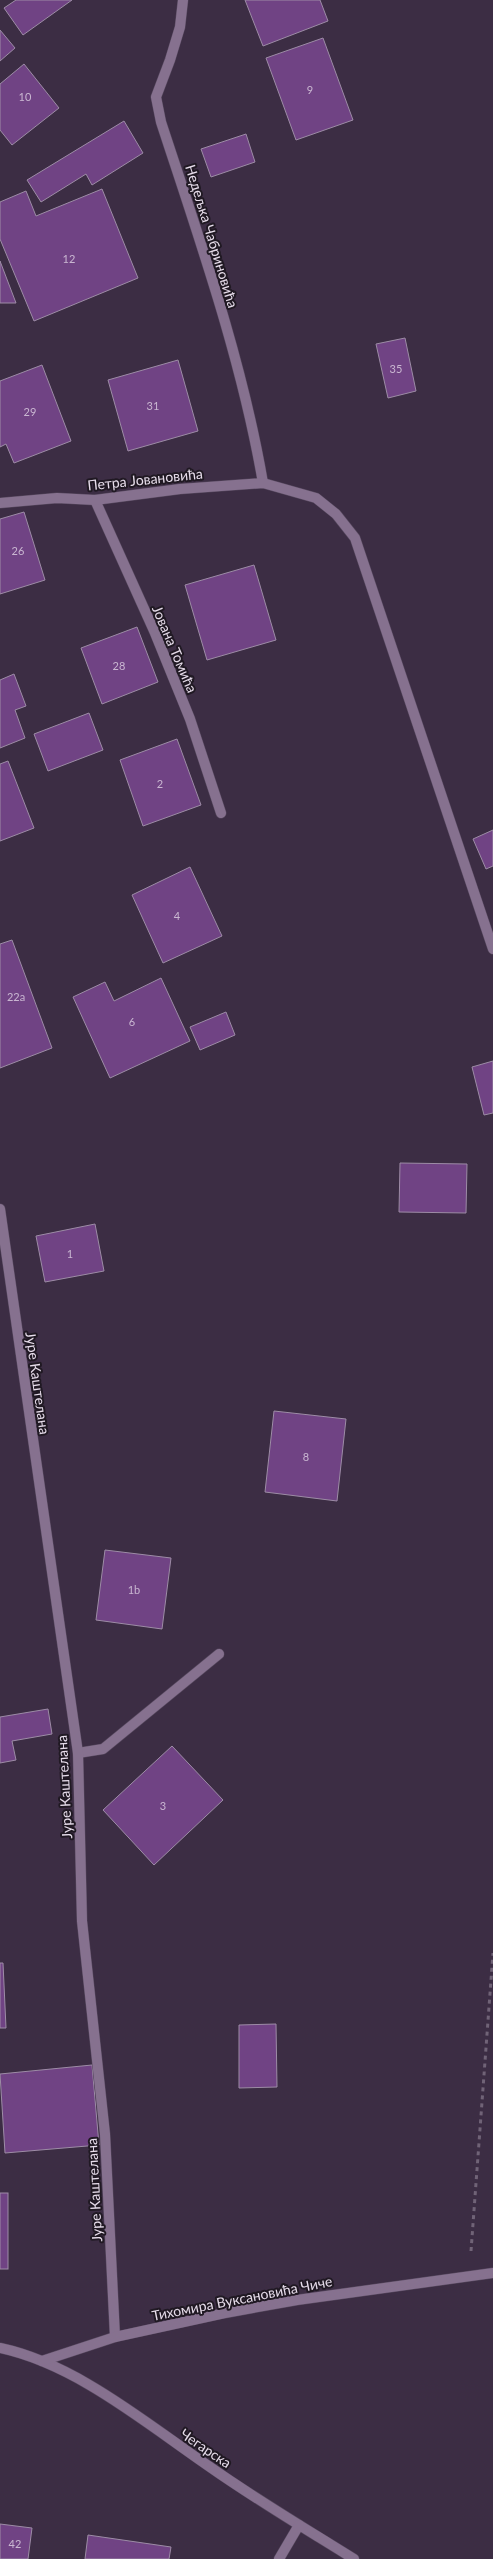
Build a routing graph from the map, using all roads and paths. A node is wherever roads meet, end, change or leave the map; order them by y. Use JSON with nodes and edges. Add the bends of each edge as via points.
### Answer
{"nodes":[{"id":1,"x":184,"y":0,"type":"edge"},
{"id":2,"x":262,"y":483,"type":"junction"},
{"id":3,"x":95,"y":500,"type":"junction"},
{"id":4,"x":0,"y":503,"type":"edge"},
{"id":5,"x":221,"y":813,"type":"dead end"},
{"id":6,"x":493,"y":950,"type":"edge"},
{"id":7,"x":0,"y":1209,"type":"edge"},
{"id":8,"x":218,"y":1654,"type":"dead end"},
{"id":9,"x":78,"y":1753,"type":"junction"},
{"id":10,"x":493,"y":1953,"type":"edge"},
{"id":11,"x":493,"y":2273,"type":"edge"},
{"id":12,"x":469,"y":2276,"type":"junction"},
{"id":13,"x":115,"y":2337,"type":"junction"},
{"id":14,"x":0,"y":2348,"type":"edge"},
{"id":15,"x":42,"y":2360,"type":"junction"},
{"id":16,"x":300,"y":2525,"type":"junction"},
{"id":17,"x":279,"y":2559,"type":"edge"},
{"id":18,"x":354,"y":2559,"type":"edge"}],
"edges":[{"from":1,"to":2,"type":"street","name":"Недељка Чабриновића","via":[[180,27],[156,97],[252,420]]},
{"from":2,"to":3,"type":"street","name":"Петра Јовановића"},
{"from":2,"to":6,"type":"street","name":"Петра Јовановића","via":[[316,498],[336,514],[355,538]]},
{"from":3,"to":4,"type":"street","name":"Петра Јовановића","via":[[57,498]]},
{"from":3,"to":5,"type":"street","name":"Јована Томића","via":[[190,719]]},
{"from":7,"to":9,"type":"street","name":"Јуре Каштелана"},
{"from":8,"to":9,"type":"street","via":[[103,1749]]},
{"from":9,"to":13,"type":"street","name":"Јуре Каштелана","via":[[82,1921],[105,2134]]},
{"from":10,"to":12,"type":"path"},
{"from":11,"to":12,"type":"street","name":"Тихомира Вуксановића Чиче"},
{"from":12,"to":13,"type":"street","name":"Тихомира Вуксановића Чиче","via":[[297,2300]]},
{"from":13,"to":15,"type":"street","name":"Тихомира Вуксановића Чиче"},
{"from":14,"to":15,"type":"street"},
{"from":15,"to":16,"type":"street","name":"Чегарска","via":[[100,2393]]},
{"from":16,"to":17,"type":"street"},
{"from":16,"to":18,"type":"street","name":"Чегарска"}]}
